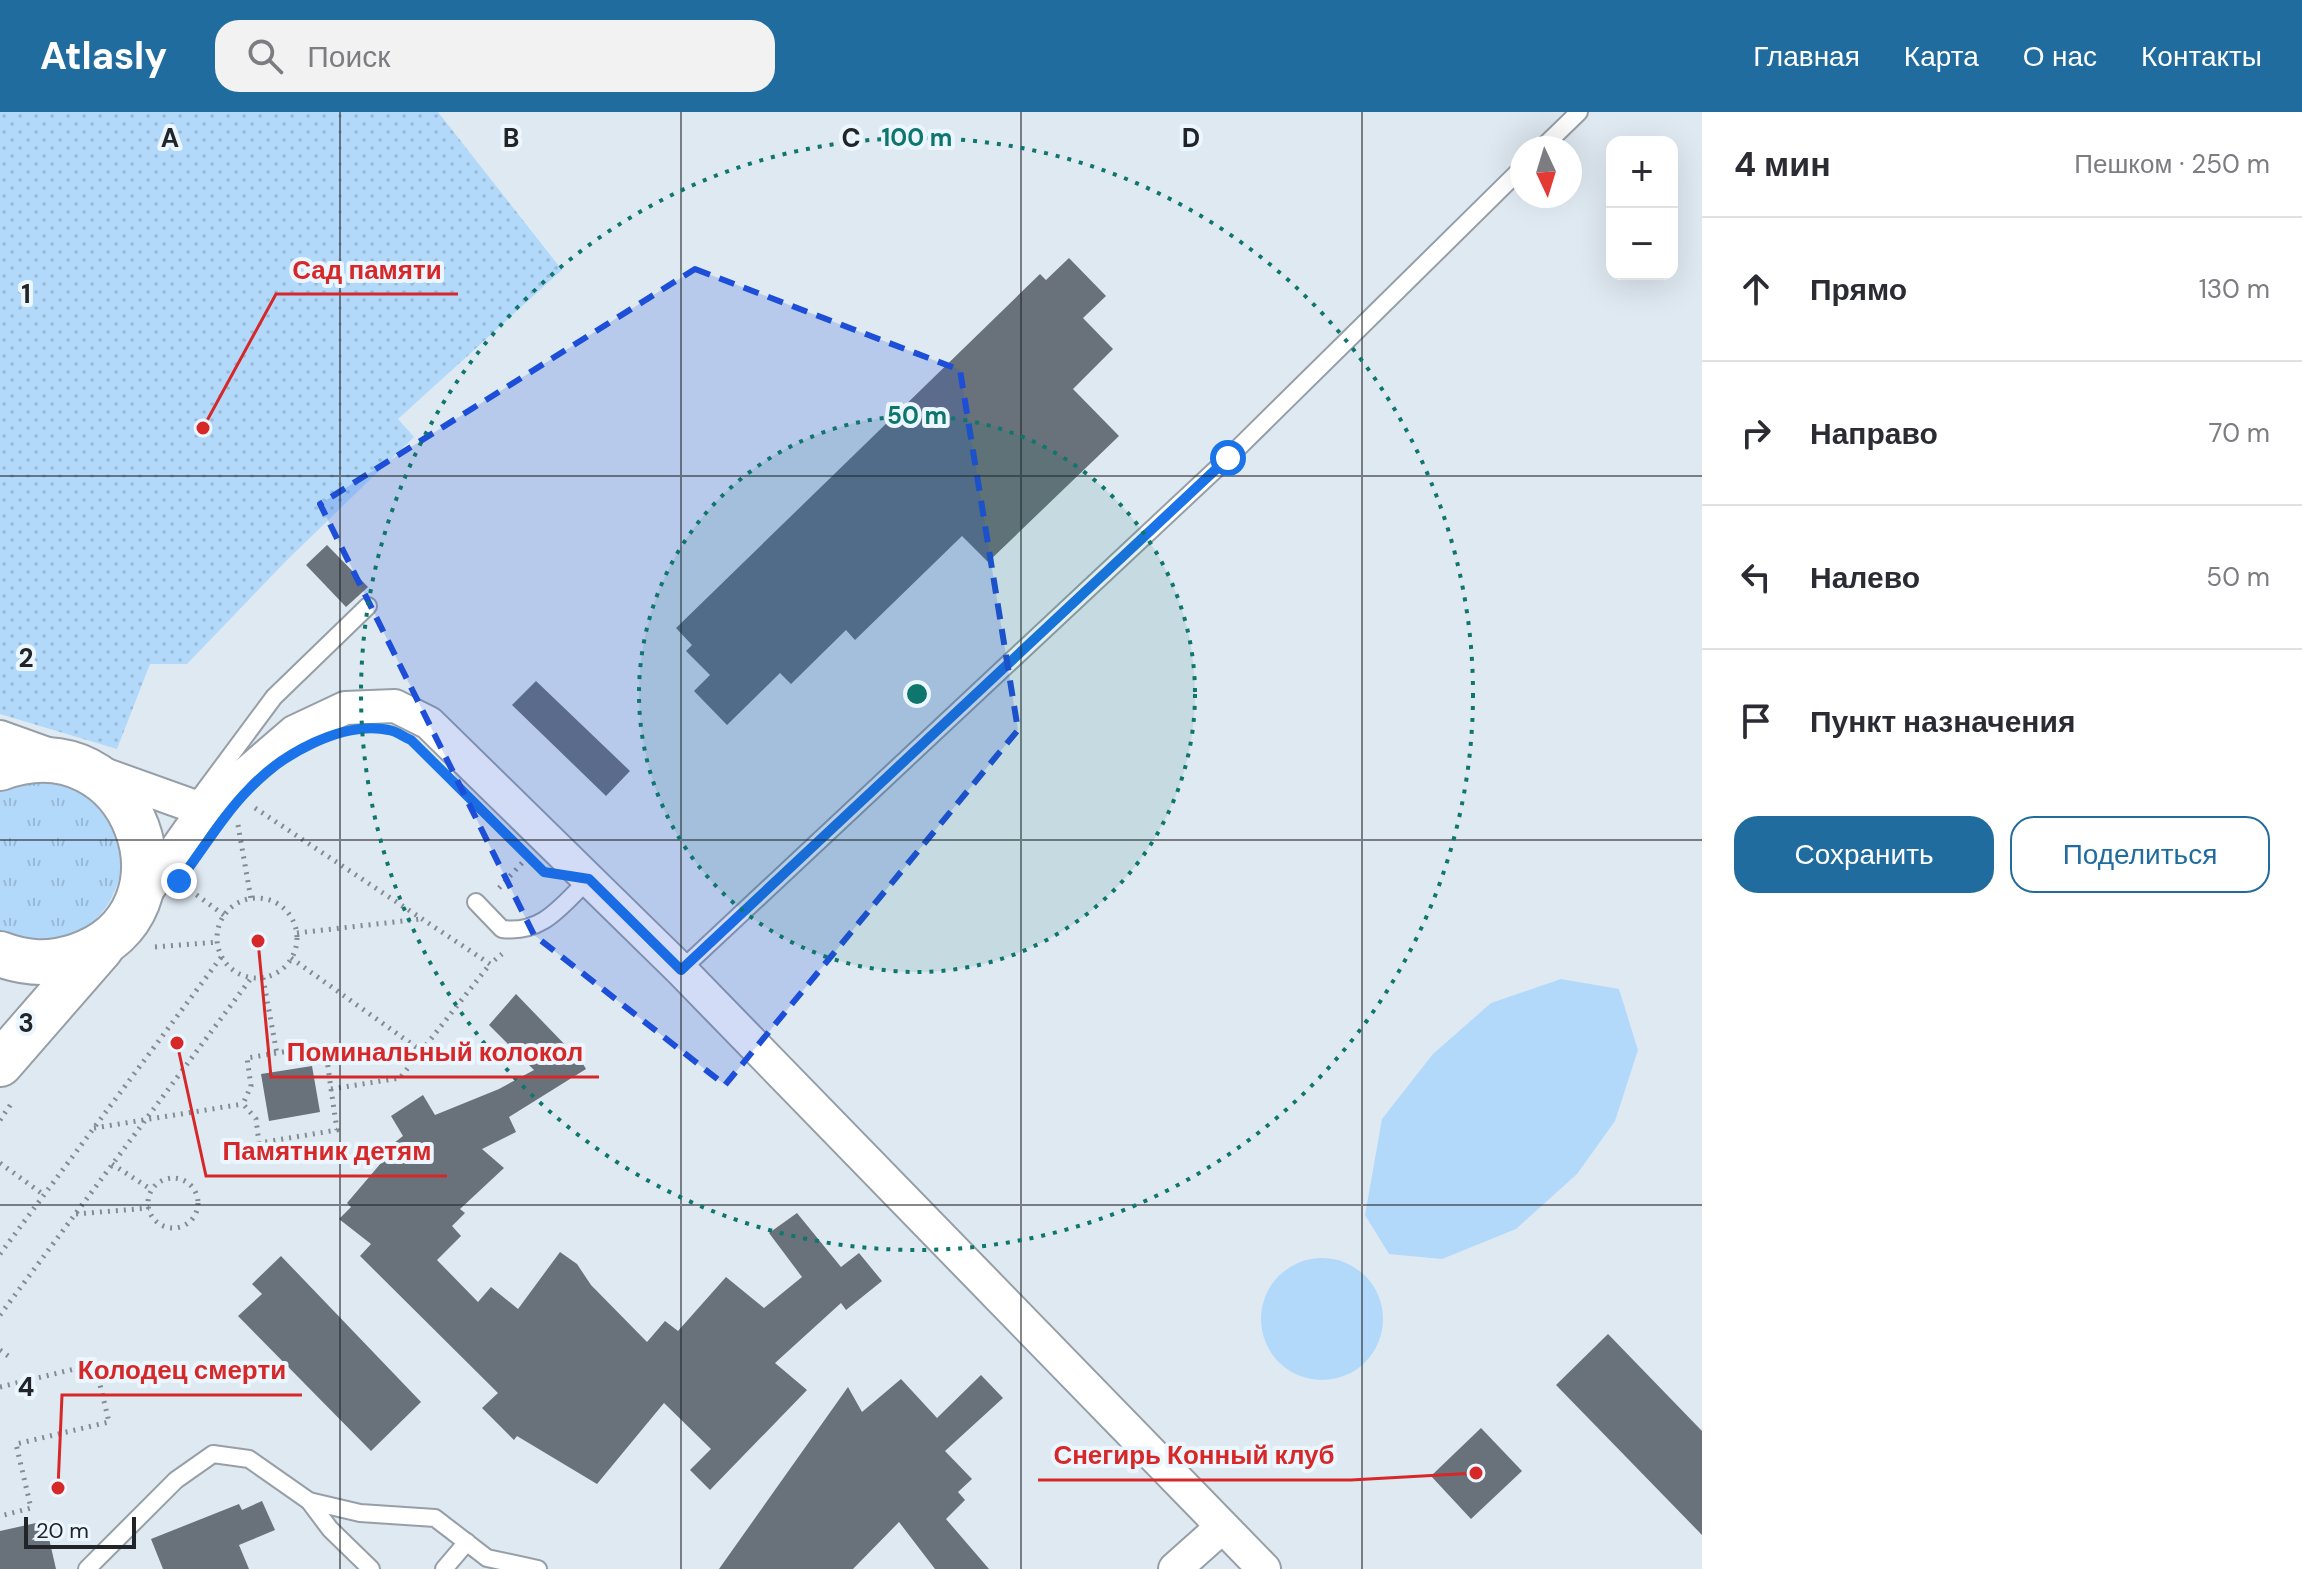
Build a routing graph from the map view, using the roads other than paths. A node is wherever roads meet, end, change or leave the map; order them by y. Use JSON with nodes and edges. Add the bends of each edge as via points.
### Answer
{"nodes":[{"id":1,"x":1579,"y":112,"type":"edge"},
{"id":2,"x":1554,"y":136,"type":"edge"},
{"id":3,"x":1510,"y":180,"type":"edge"},
{"id":4,"x":368,"y":606,"type":"dead end"},
{"id":5,"x":0,"y":737,"type":"edge"},
{"id":6,"x":66,"y":761,"type":"junction"},
{"id":7,"x":0,"y":768,"type":"edge"},
{"id":8,"x":199,"y":808,"type":"junction"},
{"id":9,"x":589,"y":879,"type":"junction"},
{"id":10,"x":479,"y":904,"type":"road end"},
{"id":11,"x":134,"y":935,"type":"junction"},
{"id":12,"x":0,"y":954,"type":"edge"},
{"id":13,"x":681,"y":970,"type":"junction"},
{"id":14,"x":8,"y":1081,"type":"edge"},
{"id":15,"x":309,"y":1501,"type":"junction"},
{"id":16,"x":1222,"y":1527,"type":"junction"},
{"id":17,"x":467,"y":1542,"type":"junction"},
{"id":18,"x":87,"y":1569,"type":"edge"},
{"id":19,"x":371,"y":1569,"type":"edge"},
{"id":20,"x":444,"y":1569,"type":"edge"},
{"id":21,"x":538,"y":1569,"type":"edge"},
{"id":22,"x":1175,"y":1569,"type":"edge"},
{"id":23,"x":1264,"y":1569,"type":"edge"}],
"edges":[{"from":1,"to":2,"type":"lane"},
{"from":3,"to":13,"type":"lane","via":[[1228,458]]},
{"from":4,"to":8,"type":"lane","via":[[274,697]]},
{"from":5,"to":6,"type":"street"},
{"from":6,"to":7,"type":"main road","via":[[42,759]]},
{"from":6,"to":8,"type":"street"},
{"from":6,"to":11,"type":"main road","via":[[110,784],[138,825],[144,875]]},
{"from":8,"to":9,"type":"street","via":[[294,732],[345,708],[395,706],[429,723]]},
{"from":8,"to":11,"type":"street"},
{"from":9,"to":10,"type":"lane","via":[[525,932],[502,929]]},
{"from":9,"to":13,"type":"street"},
{"from":11,"to":12,"type":"main road","via":[[65,961],[40,964]]},
{"from":11,"to":14,"type":"main road"},
{"from":13,"to":16,"type":"street"},
{"from":15,"to":17,"type":"lane","via":[[360,1513],[435,1518]]},
{"from":15,"to":18,"type":"lane","via":[[249,1459],[213,1454],[176,1480]]},
{"from":15,"to":19,"type":"lane"},
{"from":16,"to":22,"type":"street"},
{"from":16,"to":23,"type":"street"},
{"from":17,"to":20,"type":"lane"},
{"from":17,"to":21,"type":"lane","via":[[487,1558]]}]}
